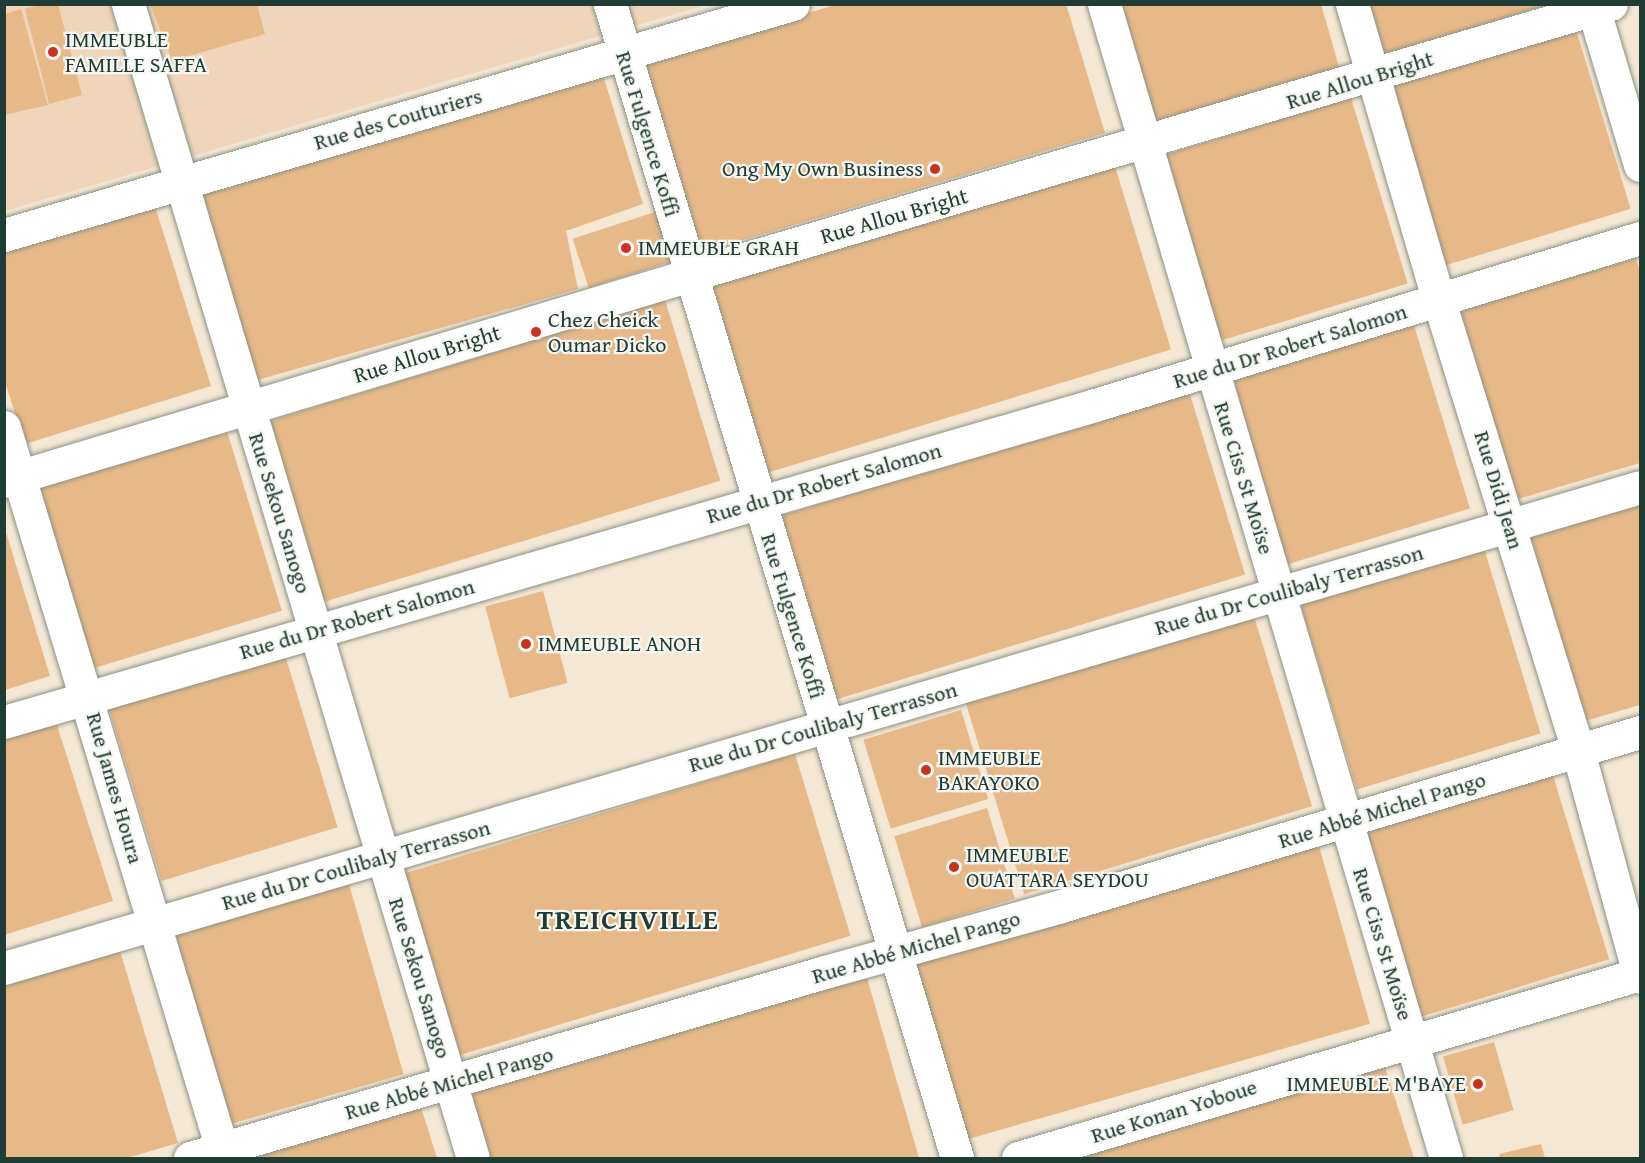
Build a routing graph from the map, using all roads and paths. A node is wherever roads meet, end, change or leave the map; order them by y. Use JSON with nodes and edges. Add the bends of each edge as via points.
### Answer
{"nodes":[{"id":1,"x":128,"y":4,"type":"edge"},
{"id":2,"x":610,"y":4,"type":"edge"},
{"id":3,"x":793,"y":4,"type":"edge"},
{"id":4,"x":1104,"y":4,"type":"edge"},
{"id":5,"x":1352,"y":4,"type":"edge"},
{"id":6,"x":1598,"y":6,"type":"edge"},
{"id":7,"x":624,"y":53,"type":"junction"},
{"id":8,"x":1373,"y":75,"type":"junction"},
{"id":9,"x":1144,"y":143,"type":"junction"},
{"id":10,"x":1641,"y":165,"type":"edge"},
{"id":11,"x":183,"y":184,"type":"junction"},
{"id":12,"x":4,"y":235,"type":"edge"},
{"id":13,"x":1641,"y":238,"type":"edge"},
{"id":14,"x":690,"y":275,"type":"junction"},
{"id":15,"x":1439,"y":301,"type":"junction"},
{"id":16,"x":1211,"y":370,"type":"junction"},
{"id":17,"x":249,"y":408,"type":"junction"},
{"id":18,"x":4,"y":427,"type":"edge"},
{"id":19,"x":12,"y":478,"type":"edge"},
{"id":20,"x":1641,"y":487,"type":"edge"},
{"id":21,"x":759,"y":503,"type":"junction"},
{"id":22,"x":1510,"y":525,"type":"junction"},
{"id":23,"x":1279,"y":593,"type":"junction"},
{"id":24,"x":315,"y":630,"type":"junction"},
{"id":25,"x":88,"y":697,"type":"junction"},
{"id":26,"x":4,"y":722,"type":"edge"},
{"id":27,"x":826,"y":726,"type":"junction"},
{"id":28,"x":1641,"y":732,"type":"edge"},
{"id":29,"x":1578,"y":751,"type":"junction"},
{"id":30,"x":1347,"y":821,"type":"junction"},
{"id":31,"x":383,"y":857,"type":"junction"},
{"id":32,"x":155,"y":924,"type":"junction"},
{"id":33,"x":895,"y":954,"type":"junction"},
{"id":34,"x":4,"y":968,"type":"edge"},
{"id":35,"x":1640,"y":975,"type":"edge"},
{"id":36,"x":1412,"y":1040,"type":"junction"},
{"id":37,"x":451,"y":1082,"type":"junction"},
{"id":38,"x":222,"y":1149,"type":"junction"},
{"id":39,"x":190,"y":1158,"type":"edge"},
{"id":40,"x":473,"y":1158,"type":"edge"},
{"id":41,"x":957,"y":1158,"type":"edge"},
{"id":42,"x":1018,"y":1158,"type":"edge"},
{"id":43,"x":1446,"y":1158,"type":"edge"}],
"edges":[{"from":1,"to":11,"type":"street","name":"Rue Sekou Sanogo"},
{"from":2,"to":7,"type":"street","name":"Rue Fulgence Koffi"},
{"from":3,"to":7,"type":"street","name":"Rue des Couturiers"},
{"from":4,"to":9,"type":"street","name":"Rue Ciss St Moïse"},
{"from":5,"to":8,"type":"street","name":"Rue Didi Jean"},
{"from":6,"to":8,"type":"street","name":"Rue Allou Bright"},
{"from":6,"to":10,"type":"street"},
{"from":7,"to":11,"type":"street","name":"Rue des Couturiers"},
{"from":7,"to":14,"type":"street","name":"Rue Fulgence Koffi"},
{"from":8,"to":9,"type":"street","name":"Rue Allou Bright"},
{"from":8,"to":15,"type":"street","name":"Rue Didi Jean"},
{"from":9,"to":14,"type":"street","name":"Rue Allou Bright"},
{"from":9,"to":16,"type":"street","name":"Rue Ciss St Moïse"},
{"from":11,"to":12,"type":"street","name":"Rue des Couturiers"},
{"from":11,"to":17,"type":"street","name":"Rue Sekou Sanogo"},
{"from":13,"to":15,"type":"street","name":"Rue du Dr Robert Salomon"},
{"from":14,"to":17,"type":"street","name":"Rue Allou Bright"},
{"from":14,"to":21,"type":"street","name":"Rue Fulgence Koffi"},
{"from":15,"to":16,"type":"street","name":"Rue du Dr Robert Salomon"},
{"from":15,"to":22,"type":"street","name":"Rue Didi Jean"},
{"from":16,"to":21,"type":"street","name":"Rue du Dr Robert Salomon"},
{"from":16,"to":23,"type":"street","name":"Rue Ciss St Moïse"},
{"from":17,"to":19,"type":"street","name":"Rue Allou Bright"},
{"from":17,"to":24,"type":"street","name":"Rue Sekou Sanogo"},
{"from":18,"to":19,"type":"street","name":"Rue James Houra"},
{"from":19,"to":25,"type":"street","name":"Rue James Houra"},
{"from":20,"to":22,"type":"street","name":"Rue du Dr Coulibaly Terrasson"},
{"from":21,"to":24,"type":"street","name":"Rue du Dr Robert Salomon"},
{"from":21,"to":27,"type":"street","name":"Rue Fulgence Koffi"},
{"from":22,"to":23,"type":"street","name":"Rue du Dr Coulibaly Terrasson"},
{"from":22,"to":29,"type":"street","name":"Rue Didi Jean"},
{"from":23,"to":27,"type":"street","name":"Rue du Dr Coulibaly Terrasson"},
{"from":23,"to":30,"type":"street","name":"Rue Ciss St Moïse"},
{"from":24,"to":25,"type":"street","name":"Rue du Dr Robert Salomon"},
{"from":24,"to":31,"type":"street","name":"Rue Sekou Sanogo"},
{"from":25,"to":26,"type":"street","name":"Rue du Dr Robert Salomon"},
{"from":25,"to":32,"type":"street","name":"Rue James Houra"},
{"from":27,"to":31,"type":"street","name":"Rue du Dr Coulibaly Terrasson"},
{"from":27,"to":33,"type":"street","name":"Rue Fulgence Koffi"},
{"from":28,"to":29,"type":"street","name":"Rue Abbé Michel Pango"},
{"from":29,"to":30,"type":"street","name":"Rue Abbé Michel Pango"},
{"from":29,"to":35,"type":"street","name":"Rue Didi Jean"},
{"from":30,"to":33,"type":"street","name":"Rue Abbé Michel Pango"},
{"from":30,"to":36,"type":"street","name":"Rue Ciss St Moïse"},
{"from":31,"to":32,"type":"street","name":"Rue du Dr Coulibaly Terrasson"},
{"from":31,"to":37,"type":"street","name":"Rue Sekou Sanogo"},
{"from":32,"to":34,"type":"street","name":"Rue du Dr Coulibaly Terrasson"},
{"from":32,"to":38,"type":"street","name":"Rue James Houra"},
{"from":33,"to":37,"type":"street","name":"Rue Abbé Michel Pango"},
{"from":33,"to":41,"type":"street","name":"Rue Fulgence Koffi"},
{"from":35,"to":36,"type":"street","name":"Rue Konan Yoboue"},
{"from":36,"to":42,"type":"street","name":"Rue Konan Yoboue"},
{"from":36,"to":43,"type":"street","name":"Rue Ciss St Moïse"},
{"from":37,"to":38,"type":"street","name":"Rue Abbé Michel Pango"},
{"from":37,"to":40,"type":"street","name":"Rue Sekou Sanogo"},
{"from":38,"to":39,"type":"street","name":"Rue Abbé Michel Pango"}]}
